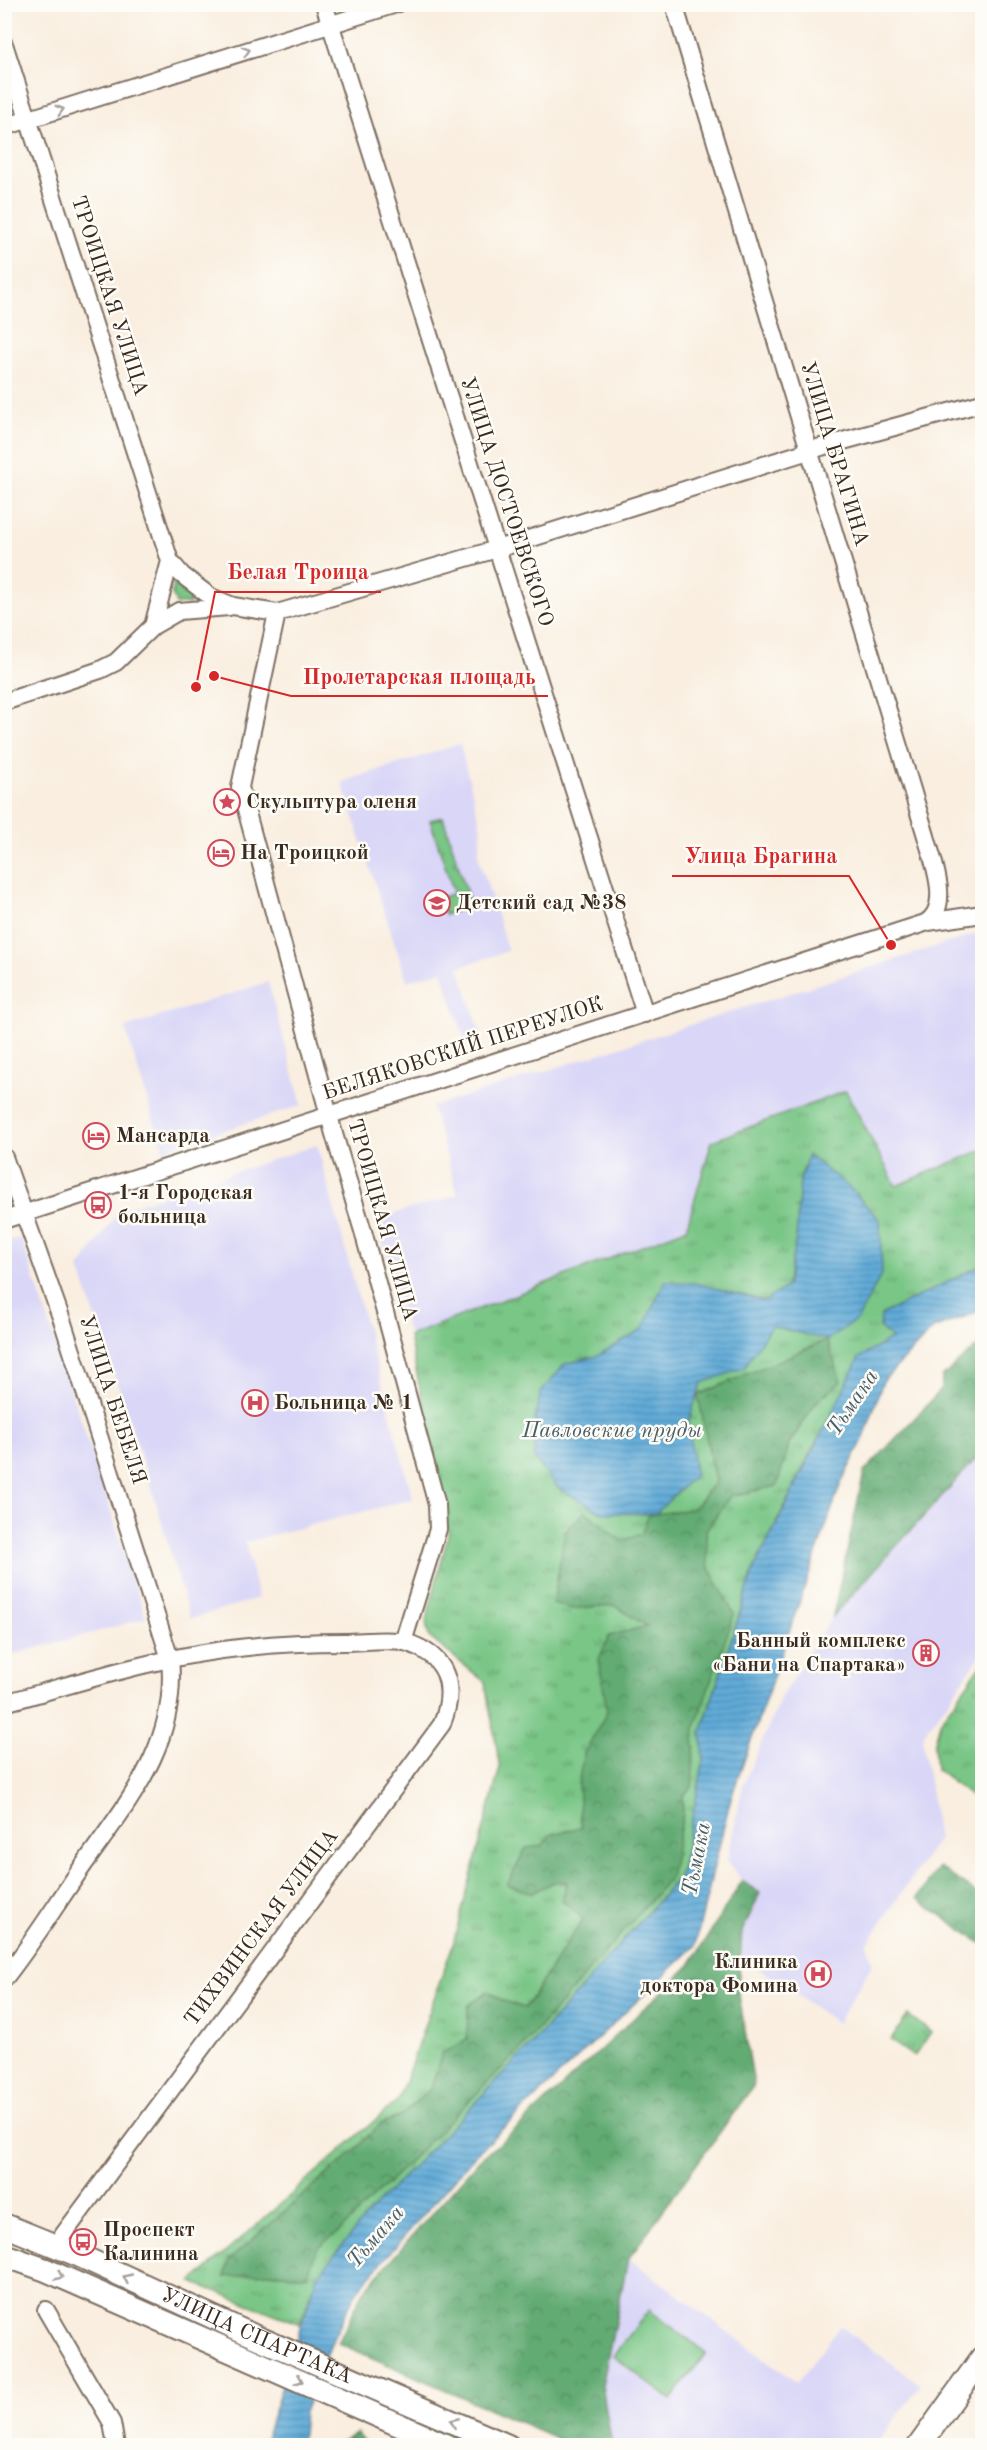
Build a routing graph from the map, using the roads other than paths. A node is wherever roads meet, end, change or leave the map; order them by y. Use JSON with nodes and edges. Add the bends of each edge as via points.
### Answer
{"nodes":[{"id":1,"x":324,"y":4,"type":"edge"},
{"id":2,"x":396,"y":4,"type":"edge"},
{"id":3,"x":674,"y":4,"type":"edge"},
{"id":4,"x":330,"y":25,"type":"junction"},
{"id":5,"x":4,"y":44,"type":"edge"},
{"id":6,"x":29,"y":120,"type":"junction"},
{"id":7,"x":4,"y":127,"type":"edge"},
{"id":8,"x":982,"y":403,"type":"edge"},
{"id":9,"x":810,"y":450,"type":"junction"},
{"id":10,"x":497,"y":549,"type":"junction"},
{"id":11,"x":170,"y":561,"type":"junction"},
{"id":12,"x":233,"y":606,"type":"junction"},
{"id":13,"x":277,"y":613,"type":"junction"},
{"id":14,"x":153,"y":626,"type":"junction"},
{"id":15,"x":4,"y":702,"type":"edge"},
{"id":16,"x":982,"y":914,"type":"edge"},
{"id":17,"x":931,"y":919,"type":"junction"},
{"id":18,"x":645,"y":1014,"type":"junction"},
{"id":19,"x":329,"y":1116,"type":"junction"},
{"id":20,"x":4,"y":1157,"type":"edge"},
{"id":21,"x":24,"y":1214,"type":"junction"},
{"id":22,"x":4,"y":1221,"type":"edge"},
{"id":23,"x":403,"y":1642,"type":"junction"},
{"id":24,"x":170,"y":1659,"type":"junction"},
{"id":25,"x":4,"y":1703,"type":"edge"},
{"id":26,"x":4,"y":1979,"type":"edge"},
{"id":27,"x":4,"y":2225,"type":"edge"},
{"id":28,"x":57,"y":2246,"type":"junction"},
{"id":29,"x":4,"y":2255,"type":"edge"},
{"id":30,"x":46,"y":2310,"type":"dead end"},
{"id":31,"x":252,"y":2348,"type":"junction"},
{"id":32,"x":982,"y":2358,"type":"edge"},
{"id":33,"x":116,"y":2445,"type":"edge"},
{"id":34,"x":447,"y":2445,"type":"edge"},
{"id":35,"x":508,"y":2445,"type":"edge"},
{"id":36,"x":919,"y":2445,"type":"edge"}],
"edges":[{"from":1,"to":4,"type":"street","name":"УЛИЦА ДОСТОЕВСКОГО"},
{"from":2,"to":4,"type":"street"},
{"from":3,"to":9,"type":"street","name":"УЛИЦА БРАГИНА"},
{"from":6,"to":4,"type":"street","one_way":true},
{"from":4,"to":10,"type":"street","name":"УЛИЦА ДОСТОЕВСКОГО"},
{"from":5,"to":6,"type":"street","name":"ТРОИЦКАЯ УЛИЦА"},
{"from":6,"to":7,"type":"street"},
{"from":6,"to":11,"type":"street","name":"ТРОИЦКАЯ УЛИЦА"},
{"from":8,"to":9,"type":"street"},
{"from":9,"to":10,"type":"street"},
{"from":9,"to":17,"type":"street","name":"УЛИЦА БРАГИНА","via":[[939,884],[939,901]]},
{"from":10,"to":13,"type":"street"},
{"from":10,"to":18,"type":"street","name":"УЛИЦА ДОСТОЕВСКОГО"},
{"from":11,"to":12,"type":"street","name":"ТРОИЦКАЯ УЛИЦА","via":[[200,590]]},
{"from":11,"to":14,"type":"street"},
{"from":12,"to":13,"type":"street","name":"ТРОИЦКАЯ УЛИЦА"},
{"from":12,"to":14,"type":"street","via":[[179,611]]},
{"from":13,"to":19,"type":"street","name":"ТРОИЦКАЯ УЛИЦА","via":[[240,787]]},
{"from":14,"to":15,"type":"street","via":[[116,662]]},
{"from":16,"to":17,"type":"street","name":"БЕЛЯКОВСКИЙ ПЕРЕУЛОК"},
{"from":17,"to":18,"type":"street","name":"БЕЛЯКОВСКИЙ ПЕРЕУЛОК"},
{"from":18,"to":19,"type":"street","name":"БЕЛЯКОВСКИЙ ПЕРЕУЛОК"},
{"from":19,"to":21,"type":"street","name":"БЕЛЯКОВСКИЙ ПЕРЕУЛОК"},
{"from":19,"to":23,"type":"street","name":"ТРОИЦКАЯ УЛИЦА","via":[[437,1505],[438,1529]]},
{"from":20,"to":21,"type":"street","name":"УЛИЦА БЕБЕЛЯ"},
{"from":21,"to":22,"type":"street","name":"БЕЛЯКОВСКИЙ ПЕРЕУЛОК"},
{"from":21,"to":24,"type":"street","name":"УЛИЦА БЕБЕЛЯ"},
{"from":23,"to":24,"type":"street","via":[[310,1643],[228,1649]]},
{"from":23,"to":28,"type":"street","name":"ТИХВИНСКАЯ УЛИЦА","via":[[428,1654],[447,1677],[449,1707],[442,1724]]},
{"from":24,"to":25,"type":"street"},
{"from":24,"to":26,"type":"street","name":"УЛИЦА БЕБЕЛЯ","via":[[167,1717],[148,1772]]},
{"from":27,"to":28,"type":"main road","name":"УЛИЦА СПАРТАКА"},
{"from":31,"to":28,"type":"main road","name":"УЛИЦА СПАРТАКА","one_way":true},
{"from":29,"to":31,"type":"main road","name":"УЛИЦА СПАРТАКА","one_way":true},
{"from":30,"to":33,"type":"street","via":[[112,2424]]},
{"from":31,"to":34,"type":"main road","name":"УЛИЦА СПАРТАКА","one_way":true,"via":[[351,2403]]},
{"from":35,"to":31,"type":"main road","name":"УЛИЦА СПАРТАКА","one_way":true,"via":[[360,2381]]},
{"from":32,"to":36,"type":"main road"}]}
